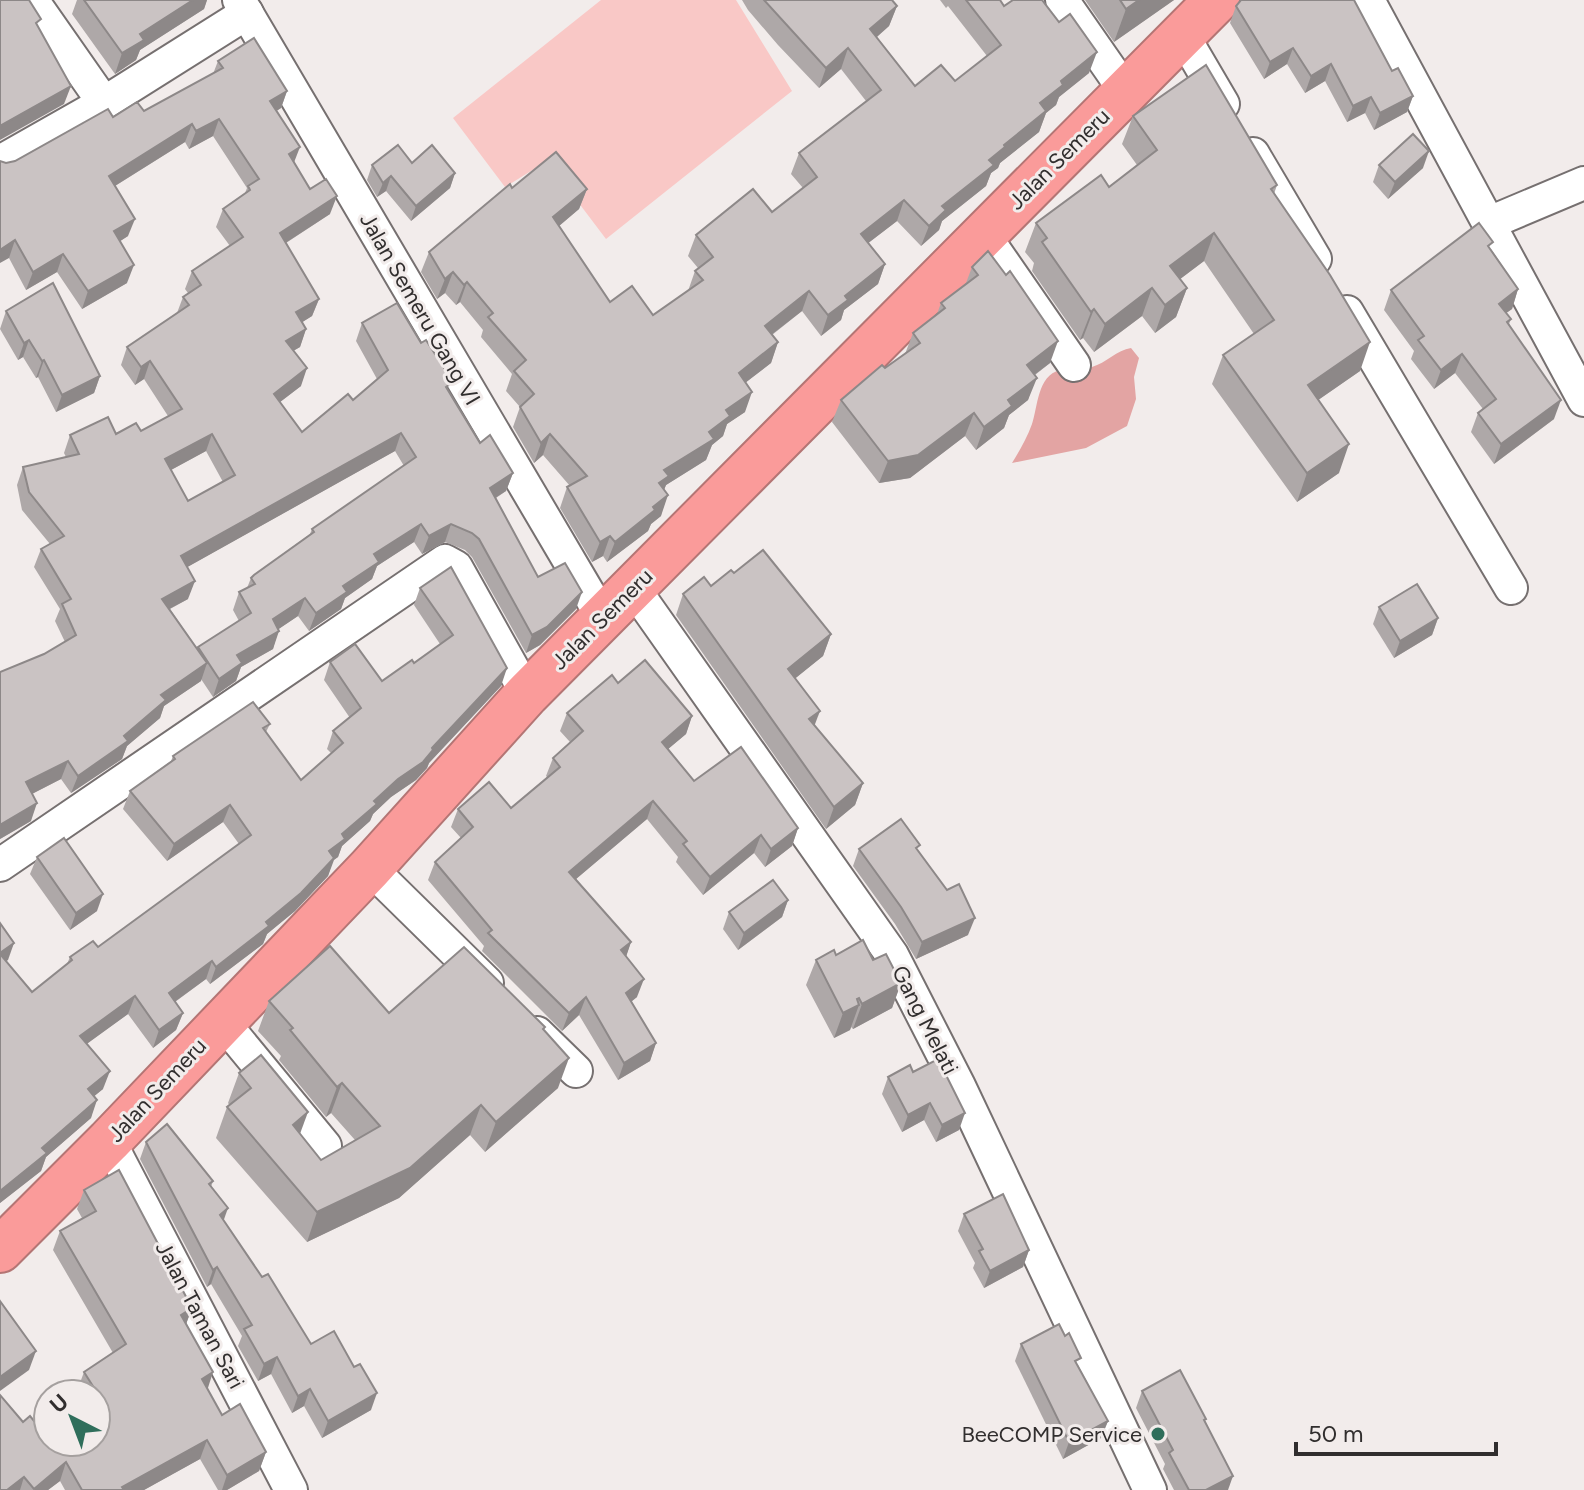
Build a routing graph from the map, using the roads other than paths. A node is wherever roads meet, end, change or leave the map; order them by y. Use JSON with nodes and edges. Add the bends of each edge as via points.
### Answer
{"nodes":[{"id":1,"x":32,"y":0,"type":"edge"},
{"id":2,"x":1062,"y":0,"type":"edge"},
{"id":3,"x":1217,"y":0,"type":"edge"},
{"id":4,"x":1377,"y":3,"type":"edge"},
{"id":5,"x":243,"y":6,"type":"edge"},
{"id":6,"x":1182,"y":34,"type":"junction"},
{"id":7,"x":1126,"y":92,"type":"junction"},
{"id":8,"x":104,"y":103,"type":"junction"},
{"id":9,"x":0,"y":162,"type":"edge"},
{"id":10,"x":1584,"y":183,"type":"edge"},
{"id":11,"x":1489,"y":223,"type":"junction"},
{"id":12,"x":984,"y":235,"type":"junction"},
{"id":13,"x":1074,"y":365,"type":"dead end"},
{"id":14,"x":1584,"y":400,"type":"edge"},
{"id":15,"x":1511,"y":588,"type":"dead end"},
{"id":16,"x":618,"y":603,"type":"junction"},
{"id":17,"x":527,"y":694,"type":"junction"},
{"id":18,"x":0,"y":865,"type":"edge"},
{"id":19,"x":370,"y":868,"type":"junction"},
{"id":20,"x":222,"y":1021,"type":"junction"},
{"id":21,"x":576,"y":1071,"type":"dead end"},
{"id":22,"x":109,"y":1141,"type":"junction"},
{"id":23,"x":325,"y":1146,"type":"dead end"},
{"id":24,"x":0,"y":1250,"type":"edge"},
{"id":25,"x":278,"y":1485,"type":"edge"},
{"id":26,"x":1150,"y":1490,"type":"edge"}],
"edges":[{"from":1,"to":8,"type":"street"},
{"from":2,"to":7,"type":"street"},
{"from":3,"to":6,"type":"highway","name":"Jalan Semeru"},
{"from":4,"to":11,"type":"street"},
{"from":5,"to":8,"type":"street"},
{"from":5,"to":16,"type":"street","name":"Jalan Semeru Gang VI"},
{"from":6,"to":7,"type":"highway","name":"Jalan Semeru"},
{"from":6,"to":15,"type":"street"},
{"from":7,"to":12,"type":"highway","name":"Jalan Semeru"},
{"from":8,"to":9,"type":"street"},
{"from":10,"to":11,"type":"street"},
{"from":11,"to":14,"type":"street"},
{"from":12,"to":13,"type":"street"},
{"from":12,"to":16,"type":"highway","name":"Jalan Semeru"},
{"from":16,"to":17,"type":"highway","name":"Jalan Semeru"},
{"from":16,"to":26,"type":"street","name":"Gang Melati","via":[[892,955]]},
{"from":17,"to":18,"type":"street","via":[[456,567],[445,561]]},
{"from":17,"to":19,"type":"highway","name":"Jalan Semeru"},
{"from":19,"to":20,"type":"highway","name":"Jalan Semeru"},
{"from":19,"to":21,"type":"street"},
{"from":20,"to":22,"type":"highway","name":"Jalan Semeru"},
{"from":20,"to":23,"type":"street"},
{"from":22,"to":24,"type":"highway","name":"Jalan Semeru"},
{"from":22,"to":25,"type":"street","name":"Jalan Taman Sari"}]}
